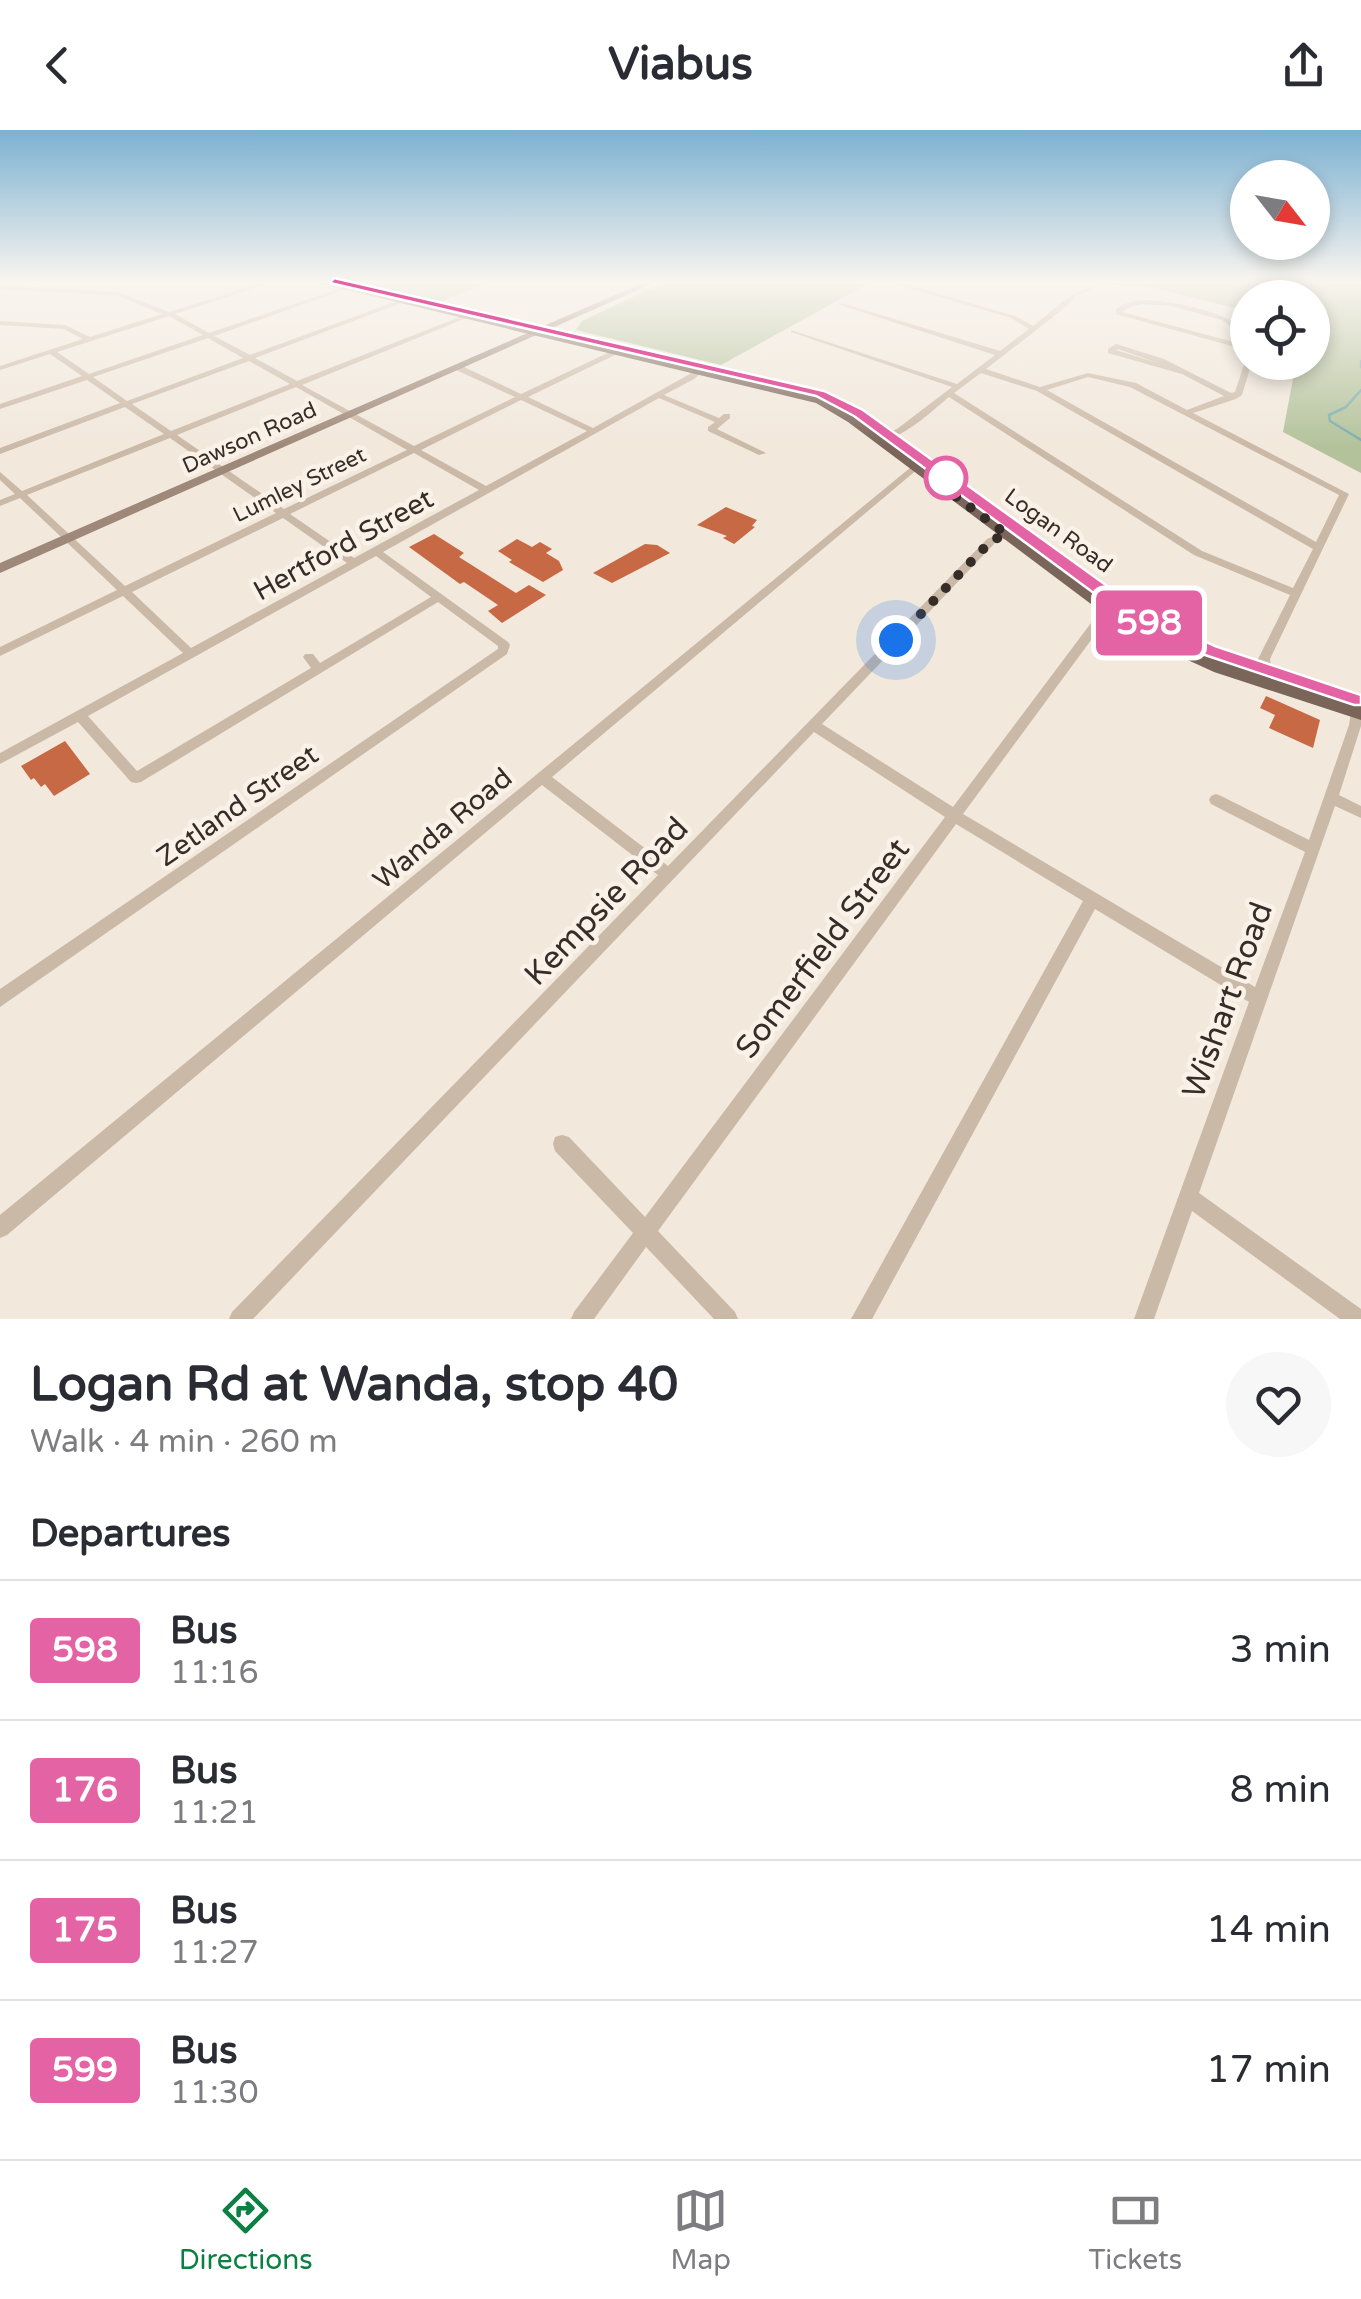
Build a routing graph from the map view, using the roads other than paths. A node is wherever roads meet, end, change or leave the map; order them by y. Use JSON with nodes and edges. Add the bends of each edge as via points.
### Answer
{"nodes":[{"id":1,"x":84,"y":336,"type":"edge"},
{"id":2,"x":101,"y":336,"type":"edge"},
{"id":3,"x":208,"y":336,"type":"edge"},
{"id":4,"x":209,"y":336,"type":"edge"},
{"id":5,"x":308,"y":336,"type":"edge"},
{"id":6,"x":416,"y":336,"type":"edge"},
{"id":7,"x":527,"y":336,"type":"edge"},
{"id":8,"x":561,"y":336,"type":"edge"},
{"id":9,"x":598,"y":336,"type":"edge"},
{"id":10,"x":810,"y":336,"type":"edge"},
{"id":11,"x":945,"y":336,"type":"edge"},
{"id":12,"x":1024,"y":336,"type":"edge"},
{"id":13,"x":1202,"y":336,"type":"edge"},
{"id":14,"x":1237,"y":336,"type":"edge"},
{"id":15,"x":90,"y":340,"type":"junction"},
{"id":16,"x":1240,"y":346,"type":"joint"},
{"id":17,"x":616,"y":351,"type":"junction"},
{"id":18,"x":52,"y":352,"type":"junction"},
{"id":19,"x":1001,"y":354,"type":"junction"},
{"id":20,"x":250,"y":359,"type":"junction"},
{"id":21,"x":457,"y":367,"type":"junction"},
{"id":22,"x":0,"y":368,"type":"edge"},
{"id":23,"x":703,"y":368,"type":"junction"},
{"id":24,"x":981,"y":370,"type":"junction"},
{"id":25,"x":1181,"y":372,"type":"junction"},
{"id":26,"x":88,"y":376,"type":"junction"},
{"id":27,"x":1243,"y":380,"type":"edge"},
{"id":28,"x":296,"y":385,"type":"junction"},
{"id":29,"x":1040,"y":389,"type":"junction"},
{"id":30,"x":954,"y":390,"type":"junction"},
{"id":31,"x":658,"y":395,"type":"junction"},
{"id":32,"x":1233,"y":396,"type":"junction"},
{"id":33,"x":521,"y":398,"type":"junction"},
{"id":34,"x":128,"y":404,"type":"junction"},
{"id":35,"x":0,"y":406,"type":"edge"},
{"id":36,"x":1188,"y":412,"type":"junction"},
{"id":37,"x":350,"y":414,"type":"junction"},
{"id":38,"x":593,"y":431,"type":"junction"},
{"id":39,"x":170,"y":435,"type":"junction"},
{"id":40,"x":885,"y":438,"type":"junction"},
{"id":41,"x":414,"y":450,"type":"junction"},
{"id":42,"x":0,"y":451,"type":"edge"},
{"id":43,"x":762,"y":453,"type":"dead end"},
{"id":44,"x":916,"y":466,"type":"junction"},
{"id":45,"x":222,"y":470,"type":"junction"},
{"id":46,"x":0,"y":475,"type":"edge"},
{"id":47,"x":486,"y":490,"type":"junction"},
{"id":48,"x":21,"y":495,"type":"junction"},
{"id":49,"x":0,"y":503,"type":"edge"},
{"id":50,"x":284,"y":513,"type":"junction"},
{"id":51,"x":1011,"y":532,"type":"junction"},
{"id":52,"x":69,"y":538,"type":"junction"},
{"id":53,"x":1319,"y":548,"type":"junction"},
{"id":54,"x":376,"y":550,"type":"junction"},
{"id":55,"x":354,"y":562,"type":"junction"},
{"id":56,"x":0,"y":568,"type":"edge"},
{"id":57,"x":125,"y":591,"type":"junction"},
{"id":58,"x":1297,"y":594,"type":"junction"},
{"id":59,"x":439,"y":597,"type":"junction"},
{"id":60,"x":1107,"y":610,"type":"junction"},
{"id":61,"x":0,"y":652,"type":"edge"},
{"id":62,"x":191,"y":654,"type":"junction"},
{"id":63,"x":309,"y":657,"type":"dead end"},
{"id":64,"x":319,"y":668,"type":"junction"},
{"id":65,"x":1264,"y":668,"type":"junction"},
{"id":66,"x":1277,"y":685,"type":"junction"},
{"id":67,"x":1360,"y":706,"type":"edge"},
{"id":68,"x":80,"y":715,"type":"junction"},
{"id":69,"x":814,"y":725,"type":"junction"},
{"id":70,"x":0,"y":759,"type":"edge"},
{"id":71,"x":542,"y":777,"type":"junction"},
{"id":72,"x":1331,"y":798,"type":"junction"},
{"id":73,"x":1216,"y":800,"type":"dead end"},
{"id":74,"x":1361,"y":812,"type":"edge"},
{"id":75,"x":955,"y":816,"type":"junction"},
{"id":76,"x":1313,"y":849,"type":"junction"},
{"id":77,"x":670,"y":875,"type":"junction"},
{"id":78,"x":1092,"y":900,"type":"junction"},
{"id":79,"x":1259,"y":998,"type":"junction"},
{"id":80,"x":0,"y":1000,"type":"edge"},
{"id":81,"x":562,"y":1144,"type":"dead end"},
{"id":82,"x":1189,"y":1198,"type":"junction"},
{"id":83,"x":0,"y":1228,"type":"edge"},
{"id":84,"x":646,"y":1232,"type":"junction"},
{"id":85,"x":240,"y":1319,"type":"edge"},
{"id":86,"x":582,"y":1319,"type":"edge"},
{"id":87,"x":728,"y":1319,"type":"edge"},
{"id":88,"x":861,"y":1319,"type":"edge"},
{"id":89,"x":1144,"y":1319,"type":"edge"},
{"id":90,"x":1356,"y":1319,"type":"edge"}],
"edges":[{"from":1,"to":15,"type":"street"},
{"from":2,"to":15,"type":"street"},
{"from":3,"to":26,"type":"street"},
{"from":4,"to":20,"type":"street"},
{"from":5,"to":20,"type":"street"},
{"from":6,"to":28,"type":"street"},
{"from":7,"to":21,"type":"main road","name":"Dawson Road"},
{"from":8,"to":17,"type":"main road","name":"Logan Road"},
{"from":9,"to":23,"type":"main road","name":"Logan Road"},
{"from":10,"to":30,"type":"street"},
{"from":11,"to":19,"type":"street"},
{"from":12,"to":19,"type":"street"},
{"from":13,"to":16,"type":"street"},
{"from":14,"to":16,"type":"street"},
{"from":15,"to":18,"type":"street"},
{"from":17,"to":23,"type":"main road","name":"Logan Road"},
{"from":17,"to":33,"type":"street","name":"Lumley Street"},
{"from":18,"to":22,"type":"street"},
{"from":18,"to":26,"type":"street"},
{"from":19,"to":24,"type":"street"},
{"from":20,"to":28,"type":"street"},
{"from":20,"to":34,"type":"street"},
{"from":21,"to":33,"type":"street"},
{"from":21,"to":37,"type":"main road","name":"Dawson Road"},
{"from":23,"to":31,"type":"street","name":"Hertford Street"},
{"from":23,"to":40,"type":"main road","name":"Logan Road","via":[[820,394],[851,408]]},
{"from":24,"to":29,"type":"street"},
{"from":24,"to":30,"type":"street"},
{"from":25,"to":25,"type":"street","via":[[1166,368],[1111,350],[1130,349]]},
{"from":25,"to":32,"type":"street"},
{"from":26,"to":34,"type":"street"},
{"from":26,"to":35,"type":"street"},
{"from":27,"to":32,"type":"street"},
{"from":28,"to":37,"type":"street"},
{"from":28,"to":39,"type":"street"},
{"from":29,"to":36,"type":"street","via":[[1100,376]]},
{"from":29,"to":53,"type":"street"},
{"from":30,"to":40,"type":"street"},
{"from":30,"to":58,"type":"street","via":[[1198,553]]},
{"from":31,"to":38,"type":"street","name":"Hertford Street"},
{"from":31,"to":43,"type":"street","via":[[722,418],[710,426],[714,432]]},
{"from":32,"to":36,"type":"street"},
{"from":33,"to":38,"type":"street"},
{"from":33,"to":41,"type":"street","name":"Lumley Street"},
{"from":34,"to":39,"type":"street"},
{"from":34,"to":42,"type":"street"},
{"from":36,"to":53,"type":"street","via":[[1344,494]]},
{"from":37,"to":41,"type":"street"},
{"from":37,"to":45,"type":"main road","name":"Dawson Road"},
{"from":38,"to":47,"type":"street","name":"Hertford Street"},
{"from":39,"to":45,"type":"street"},
{"from":39,"to":48,"type":"street"},
{"from":40,"to":44,"type":"main road","name":"Logan Road"},
{"from":40,"to":51,"type":"main road","name":"Logan Road"},
{"from":41,"to":47,"type":"street"},
{"from":41,"to":50,"type":"street","name":"Lumley Street"},
{"from":44,"to":51,"type":"main road","name":"Logan Road"},
{"from":44,"to":71,"type":"street","name":"Wanda Road"},
{"from":45,"to":50,"type":"street"},
{"from":45,"to":52,"type":"main road","name":"Dawson Road"},
{"from":46,"to":48,"type":"street"},
{"from":47,"to":54,"type":"street","name":"Hertford Street"},
{"from":48,"to":49,"type":"street"},
{"from":48,"to":52,"type":"street"},
{"from":50,"to":55,"type":"street"},
{"from":50,"to":57,"type":"street","name":"Lumley Street"},
{"from":51,"to":60,"type":"main road","name":"Logan Road"},
{"from":51,"to":65,"type":"main road","name":"Logan Road","via":[[1140,618]]},
{"from":51,"to":69,"type":"street","name":"Kempsie Road","via":[[991,541]]},
{"from":52,"to":56,"type":"main road","name":"Dawson Road"},
{"from":52,"to":57,"type":"street"},
{"from":53,"to":58,"type":"street"},
{"from":54,"to":55,"type":"street","name":"Hertford Street"},
{"from":54,"to":59,"type":"street"},
{"from":55,"to":62,"type":"street","name":"Hertford Street"},
{"from":57,"to":61,"type":"street","name":"Lumley Street"},
{"from":57,"to":62,"type":"street"},
{"from":58,"to":65,"type":"street"},
{"from":59,"to":64,"type":"street"},
{"from":59,"to":80,"type":"street","name":"Zetland Street","via":[[504,644],[503,651]]},
{"from":60,"to":66,"type":"main road","name":"Logan Road","via":[[1174,648]]},
{"from":60,"to":75,"type":"street","name":"Somerfield Street"},
{"from":62,"to":68,"type":"street","name":"Hertford Street"},
{"from":63,"to":64,"type":"street"},
{"from":64,"to":68,"type":"street","via":[[136,778]]},
{"from":65,"to":66,"type":"street"},
{"from":65,"to":67,"type":"main road","name":"Logan Road"},
{"from":66,"to":67,"type":"main road","name":"Logan Road"},
{"from":67,"to":72,"type":"street","name":"Wishart Road"},
{"from":68,"to":70,"type":"street","name":"Hertford Street"},
{"from":69,"to":75,"type":"street"},
{"from":69,"to":77,"type":"street","name":"Kempsie Road"},
{"from":71,"to":77,"type":"street"},
{"from":71,"to":83,"type":"street","name":"Wanda Road"},
{"from":72,"to":74,"type":"street"},
{"from":72,"to":76,"type":"street","name":"Wishart Road"},
{"from":73,"to":76,"type":"street"},
{"from":75,"to":78,"type":"street"},
{"from":75,"to":84,"type":"street","name":"Somerfield Street"},
{"from":76,"to":79,"type":"street","name":"Wishart Road"},
{"from":77,"to":85,"type":"street","name":"Kempsie Road"},
{"from":78,"to":79,"type":"street"},
{"from":78,"to":88,"type":"street"},
{"from":79,"to":82,"type":"street","name":"Wishart Road"},
{"from":81,"to":84,"type":"street"},
{"from":82,"to":89,"type":"street","name":"Wishart Road"},
{"from":82,"to":90,"type":"street"},
{"from":84,"to":86,"type":"street","name":"Somerfield Street"},
{"from":84,"to":87,"type":"street"}]}
